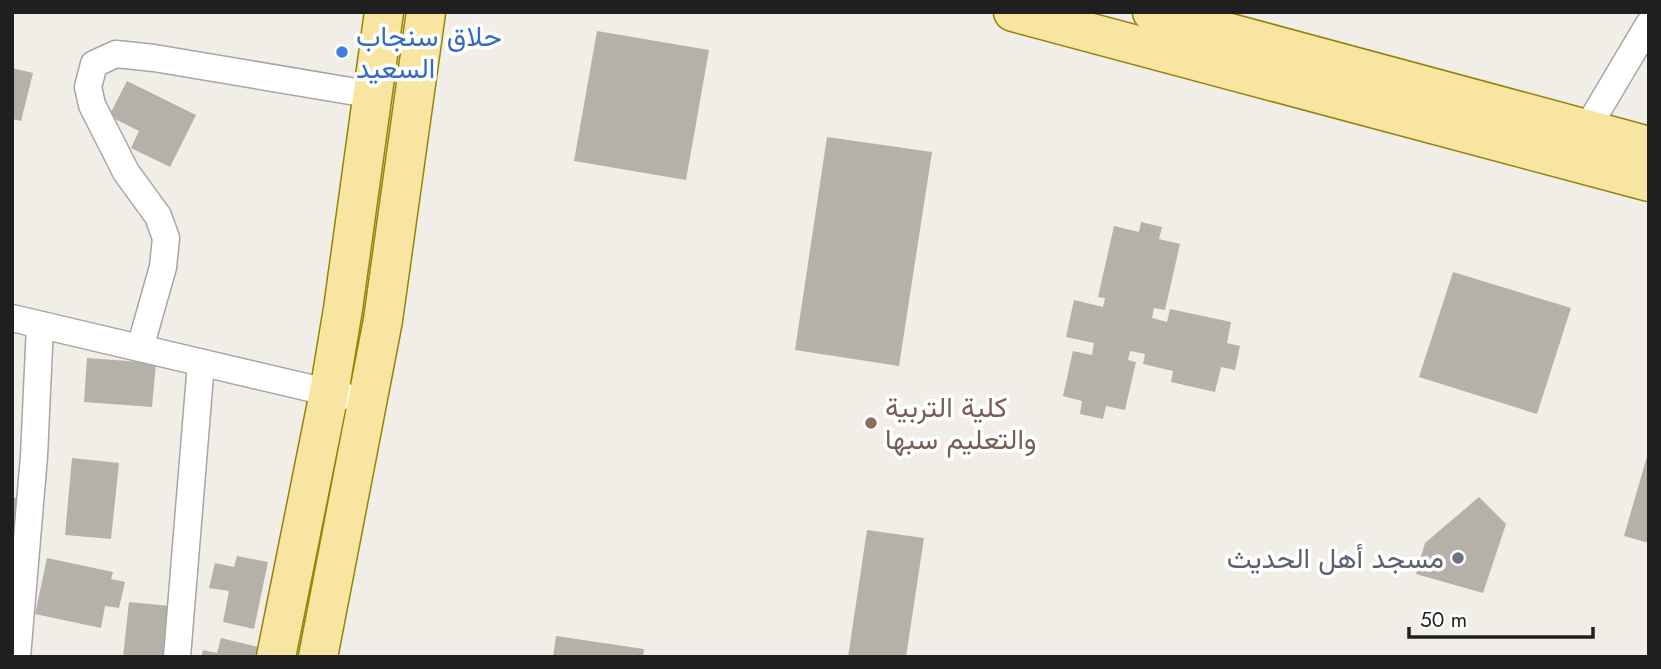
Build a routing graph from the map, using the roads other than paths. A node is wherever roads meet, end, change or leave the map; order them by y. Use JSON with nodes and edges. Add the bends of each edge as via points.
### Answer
{"nodes":[{"id":1,"x":384,"y":12,"type":"edge"},
{"id":2,"x":426,"y":12,"type":"edge"},
{"id":3,"x":1013,"y":12,"type":"edge"},
{"id":4,"x":1152,"y":12,"type":"edge"},
{"id":5,"x":1649,"y":24,"type":"edge"},
{"id":6,"x":374,"y":95,"type":"junction"},
{"id":7,"x":1586,"y":130,"type":"junction"},
{"id":8,"x":1649,"y":146,"type":"edge"},
{"id":9,"x":1649,"y":182,"type":"edge"},
{"id":10,"x":12,"y":318,"type":"edge"},
{"id":11,"x":40,"y":325,"type":"junction"},
{"id":12,"x":140,"y":348,"type":"junction"},
{"id":13,"x":201,"y":363,"type":"junction"},
{"id":14,"x":329,"y":393,"type":"junction"},
{"id":15,"x":368,"y":401,"type":"junction"},
{"id":16,"x":23,"y":456,"type":"edge"},
{"id":17,"x":17,"y":657,"type":"edge"},
{"id":18,"x":177,"y":657,"type":"edge"},
{"id":19,"x":276,"y":657,"type":"edge"},
{"id":20,"x":318,"y":657,"type":"edge"}],
"edges":[{"from":1,"to":6,"type":"main road"},
{"from":2,"to":15,"type":"main road"},
{"from":3,"to":9,"type":"main road"},
{"from":4,"to":7,"type":"main road"},
{"from":5,"to":7,"type":"street"},
{"from":6,"to":12,"type":"street","via":[[154,58],[116,54],[94,64],[88,87],[92,105],[126,172],[158,216],[166,238],[163,267]]},
{"from":6,"to":14,"type":"main road"},
{"from":7,"to":8,"type":"main road"},
{"from":10,"to":11,"type":"street"},
{"from":11,"to":12,"type":"street"},
{"from":11,"to":16,"type":"street"},
{"from":12,"to":13,"type":"street"},
{"from":13,"to":14,"type":"street"},
{"from":13,"to":18,"type":"street"},
{"from":14,"to":15,"type":"street"},
{"from":14,"to":19,"type":"main road"},
{"from":15,"to":20,"type":"main road"},
{"from":16,"to":17,"type":"street"}]}
